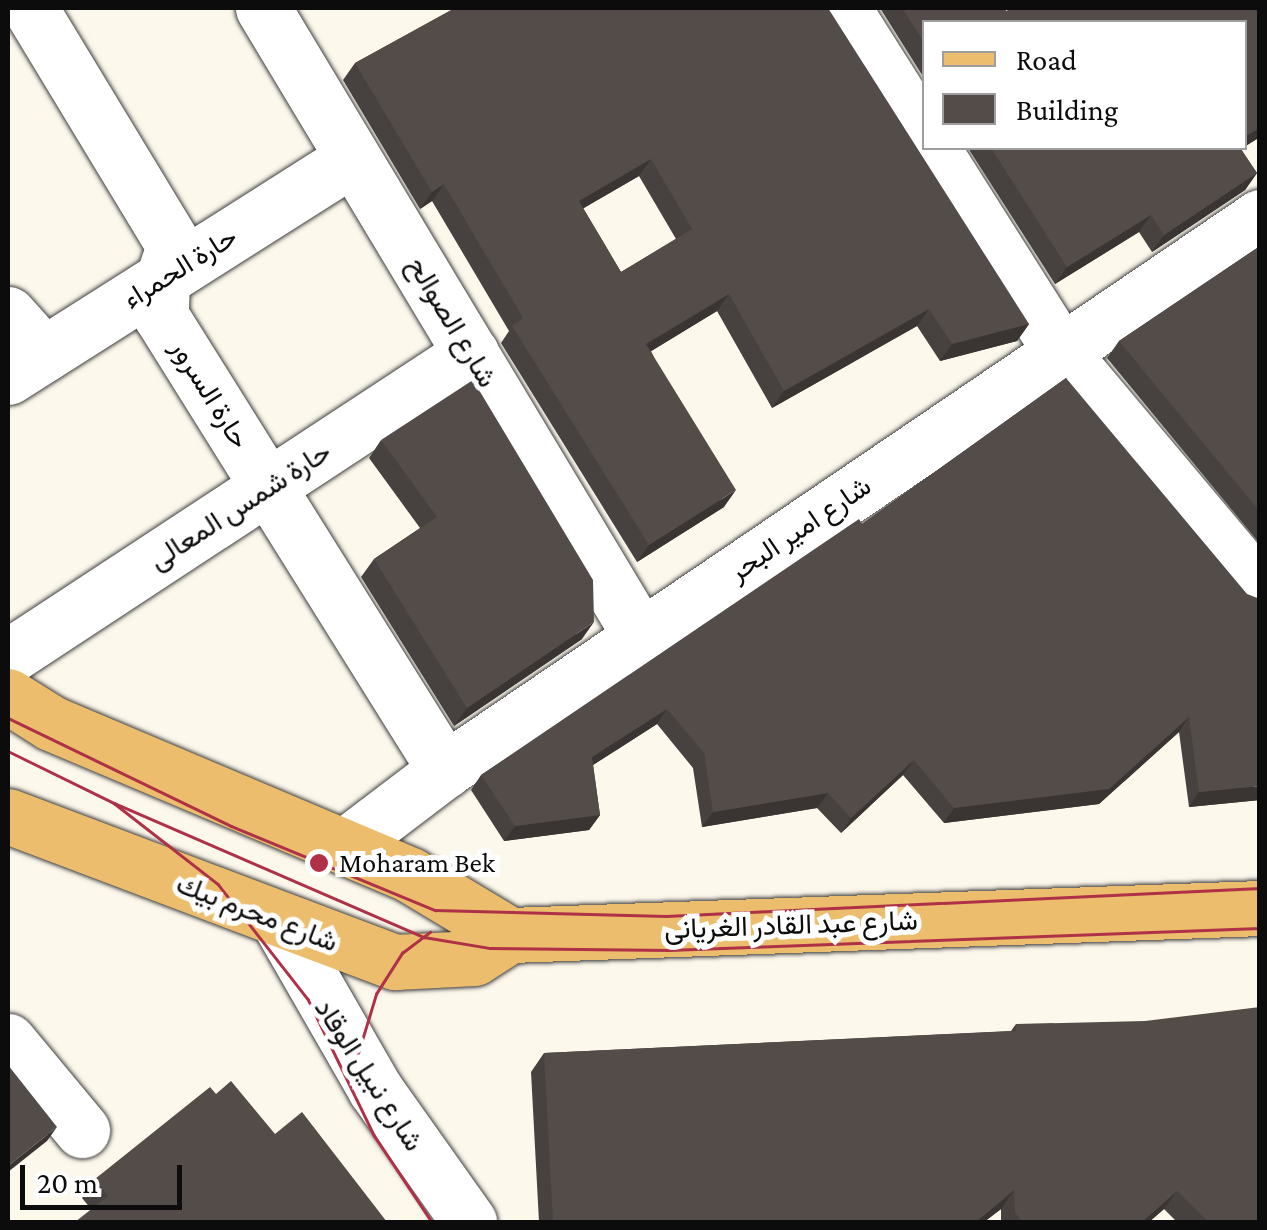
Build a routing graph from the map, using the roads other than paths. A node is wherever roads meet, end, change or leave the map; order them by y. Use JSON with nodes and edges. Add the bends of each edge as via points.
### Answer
{"nodes":[{"id":1,"x":30,"y":8,"type":"edge"},
{"id":2,"x":263,"y":8,"type":"edge"},
{"id":3,"x":843,"y":8,"type":"edge"},
{"id":4,"x":922,"y":133,"type":"edge"},
{"id":5,"x":933,"y":150,"type":"edge"},
{"id":6,"x":352,"y":158,"type":"junction"},
{"id":7,"x":1260,"y":217,"type":"edge"},
{"id":8,"x":162,"y":280,"type":"junction"},
{"id":9,"x":8,"y":314,"type":"edge"},
{"id":10,"x":1061,"y":352,"type":"junction"},
{"id":11,"x":472,"y":354,"type":"junction"},
{"id":12,"x":26,"y":366,"type":"edge"},
{"id":13,"x":268,"y":488,"type":"junction"},
{"id":14,"x":1260,"y":589,"type":"edge"},
{"id":15,"x":640,"y":637,"type":"junction"},
{"id":16,"x":8,"y":657,"type":"edge"},
{"id":17,"x":8,"y":696,"type":"edge"},
{"id":18,"x":445,"y":770,"type":"junction"},
{"id":19,"x":8,"y":816,"type":"edge"},
{"id":20,"x":345,"y":846,"type":"junction"},
{"id":21,"x":1260,"y":908,"type":"edge"},
{"id":22,"x":279,"y":922,"type":"junction"},
{"id":23,"x":510,"y":935,"type":"junction"},
{"id":24,"x":8,"y":1042,"type":"edge"},
{"id":25,"x":82,"y":1130,"type":"dead end"},
{"id":26,"x":469,"y":1222,"type":"edge"}],
"edges":[{"from":1,"to":8,"type":"street","name":"حارة السرور","via":[[174,246]]},
{"from":2,"to":6,"type":"street","name":"شارع الصوالح"},
{"from":3,"to":4,"type":"street"},
{"from":5,"to":10,"type":"street"},
{"from":6,"to":8,"type":"street","name":"حارة الحمراء"},
{"from":6,"to":11,"type":"street","name":"شارع الصوالح"},
{"from":7,"to":10,"type":"street","name":"شارع امير البحر"},
{"from":8,"to":12,"type":"street","name":"حارة الحمراء"},
{"from":8,"to":13,"type":"street","name":"حارة السرور","via":[[161,316]]},
{"from":9,"to":12,"type":"street"},
{"from":10,"to":14,"type":"street"},
{"from":10,"to":15,"type":"street","name":"شارع امير البحر"},
{"from":11,"to":13,"type":"street","name":"حارة شمس المعالى"},
{"from":11,"to":15,"type":"street","name":"شارع الصوالح"},
{"from":13,"to":16,"type":"street","name":"حارة شمس المعالى"},
{"from":13,"to":18,"type":"street","name":"حارة السرور"},
{"from":15,"to":18,"type":"street","name":"شارع امير البحر"},
{"from":17,"to":20,"type":"main road","via":[[51,722]]},
{"from":18,"to":20,"type":"street","name":"شارع امير البحر"},
{"from":19,"to":22,"type":"main road","name":"شارع محرم بيك"},
{"from":20,"to":23,"type":"main road","via":[[410,875]]},
{"from":21,"to":23,"type":"main road","name":"شارع عبد القادر الغريانى"},
{"from":22,"to":23,"type":"main road","name":"شارع محرم بيك","via":[[395,962],[474,958]]},
{"from":22,"to":26,"type":"street","name":"شارع نبيل الوقاد","via":[[374,1089]]},
{"from":24,"to":25,"type":"street"}]}
